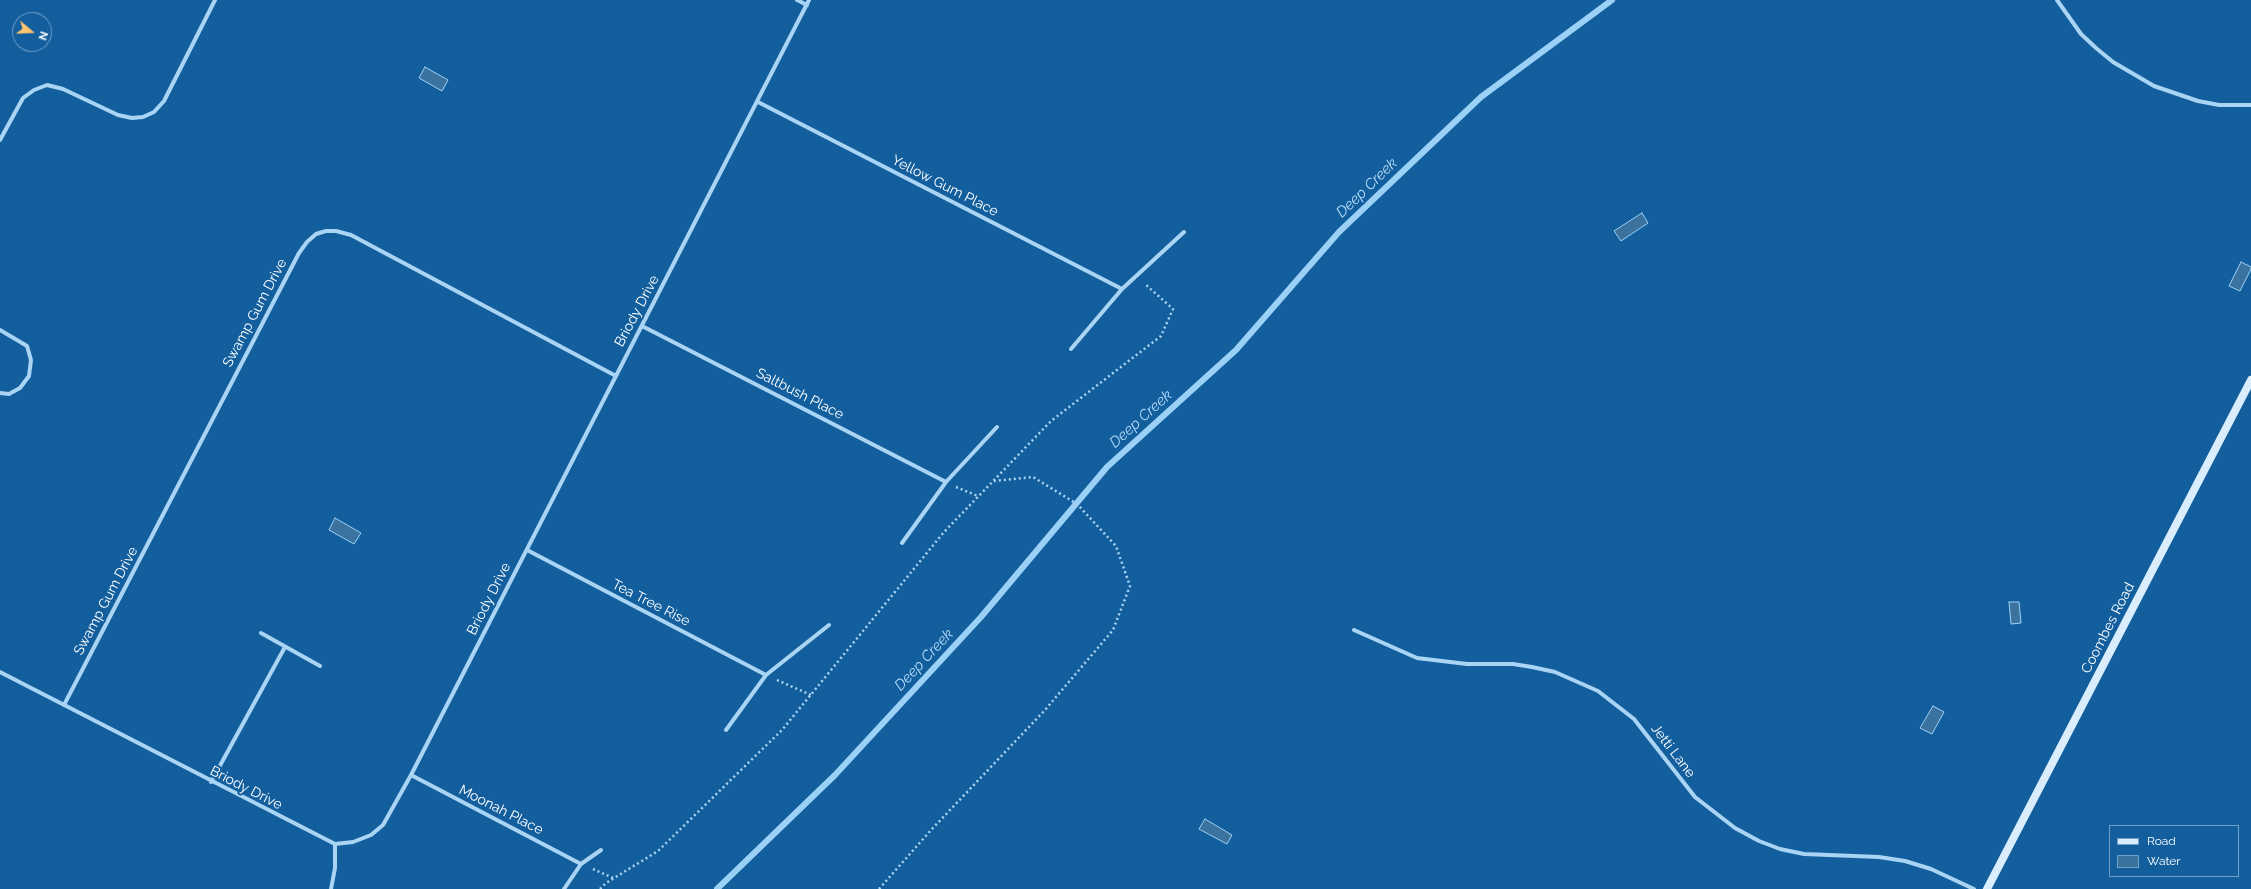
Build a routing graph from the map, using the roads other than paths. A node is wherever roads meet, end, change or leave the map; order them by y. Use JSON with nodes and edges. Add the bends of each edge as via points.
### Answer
{"nodes":[{"id":1,"x":215,"y":0,"type":"edge"},
{"id":2,"x":796,"y":0,"type":"edge"},
{"id":3,"x":809,"y":0,"type":"edge"},
{"id":4,"x":2057,"y":0,"type":"edge"},
{"id":5,"x":806,"y":5,"type":"junction"},
{"id":6,"x":758,"y":102,"type":"junction"},
{"id":7,"x":2251,"y":105,"type":"edge"},
{"id":8,"x":0,"y":140,"type":"edge"},
{"id":9,"x":1184,"y":232,"type":"dead end"},
{"id":10,"x":1122,"y":289,"type":"junction"},
{"id":11,"x":642,"y":326,"type":"junction"},
{"id":12,"x":0,"y":330,"type":"edge"},
{"id":13,"x":1071,"y":349,"type":"dead end"},
{"id":14,"x":616,"y":376,"type":"junction"},
{"id":15,"x":2251,"y":380,"type":"edge"},
{"id":16,"x":0,"y":393,"type":"edge"},
{"id":17,"x":998,"y":427,"type":"dead end"},
{"id":18,"x":946,"y":482,"type":"junction"},
{"id":19,"x":902,"y":543,"type":"dead end"},
{"id":20,"x":527,"y":550,"type":"junction"},
{"id":21,"x":829,"y":625,"type":"dead end"},
{"id":22,"x":1354,"y":630,"type":"dead end"},
{"id":23,"x":261,"y":633,"type":"dead end"},
{"id":24,"x":285,"y":647,"type":"junction"},
{"id":25,"x":320,"y":666,"type":"dead end"},
{"id":26,"x":0,"y":672,"type":"edge"},
{"id":27,"x":766,"y":675,"type":"junction"},
{"id":28,"x":64,"y":705,"type":"junction"},
{"id":29,"x":726,"y":730,"type":"dead end"},
{"id":30,"x":411,"y":775,"type":"junction"},
{"id":31,"x":211,"y":782,"type":"junction"},
{"id":32,"x":334,"y":844,"type":"junction"},
{"id":33,"x":601,"y":850,"type":"dead end"},
{"id":34,"x":581,"y":864,"type":"junction"},
{"id":35,"x":331,"y":889,"type":"edge"},
{"id":36,"x":564,"y":889,"type":"edge"},
{"id":37,"x":1974,"y":889,"type":"edge"},
{"id":38,"x":1987,"y":889,"type":"edge"}],
"edges":[{"from":1,"to":8,"type":"street","via":[[164,101],[154,112],[143,117],[125,116],[63,89],[47,85],[23,98]]},
{"from":2,"to":5,"type":"street"},
{"from":3,"to":5,"type":"street","name":"Briody Drive"},
{"from":4,"to":7,"type":"street","via":[[2081,34],[2096,48],[2113,62],[2149,84],[2198,101]]},
{"from":5,"to":6,"type":"street","name":"Briody Drive"},
{"from":6,"to":10,"type":"street","name":"Yellow Gum Place"},
{"from":6,"to":11,"type":"street","name":"Briody Drive"},
{"from":9,"to":10,"type":"street"},
{"from":10,"to":13,"type":"street"},
{"from":11,"to":14,"type":"street","name":"Briody Drive"},
{"from":11,"to":18,"type":"street","name":"Saltbush Place"},
{"from":12,"to":16,"type":"street","via":[[27,346],[31,360],[29,376],[20,388],[8,394]]},
{"from":14,"to":20,"type":"street","name":"Briody Drive"},
{"from":14,"to":28,"type":"street","name":"Swamp Gum Drive","via":[[351,235],[336,231],[316,234],[299,253]]},
{"from":15,"to":38,"type":"street","name":"Coombes Road"},
{"from":17,"to":18,"type":"street"},
{"from":18,"to":19,"type":"street"},
{"from":20,"to":27,"type":"street","name":"Tea Tree Rise"},
{"from":20,"to":30,"type":"street","name":"Briody Drive"},
{"from":21,"to":27,"type":"street"},
{"from":22,"to":37,"type":"street","name":"Jetti Lane","via":[[1417,658],[1467,664],[1513,664],[1555,672],[1598,691],[1634,719],[1695,797],[1735,828],[1759,841],[1804,854],[1879,857],[1905,861],[1931,869]]},
{"from":23,"to":24,"type":"street"},
{"from":24,"to":25,"type":"street"},
{"from":24,"to":31,"type":"street"},
{"from":26,"to":28,"type":"street","name":"Briody Drive"},
{"from":27,"to":29,"type":"street"},
{"from":28,"to":31,"type":"street","name":"Briody Drive"},
{"from":30,"to":32,"type":"street","name":"Briody Drive","via":[[383,825],[353,842]]},
{"from":30,"to":34,"type":"street","name":"Moonah Place"},
{"from":31,"to":32,"type":"street","name":"Briody Drive"},
{"from":32,"to":35,"type":"street","via":[[335,868]]},
{"from":33,"to":34,"type":"street"},
{"from":34,"to":36,"type":"street"}]}
